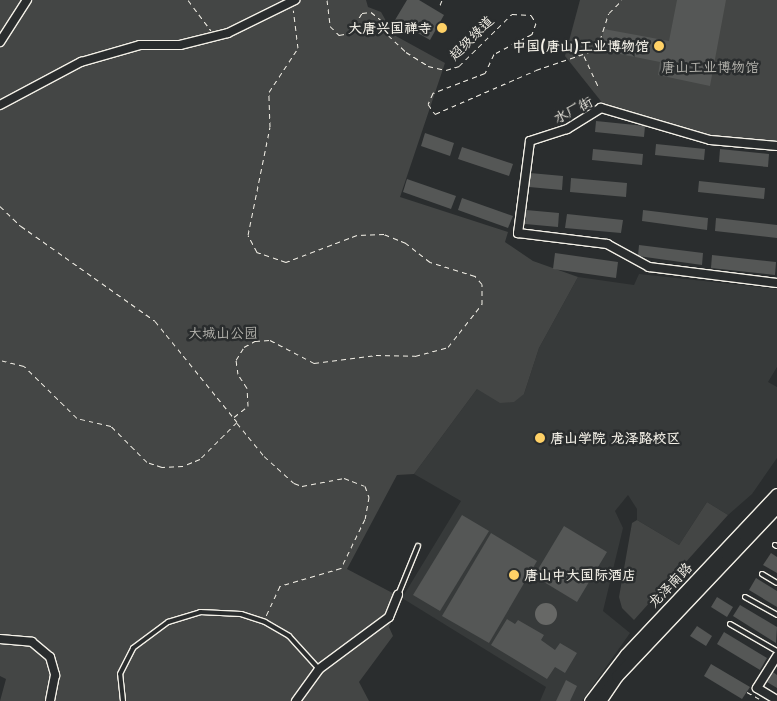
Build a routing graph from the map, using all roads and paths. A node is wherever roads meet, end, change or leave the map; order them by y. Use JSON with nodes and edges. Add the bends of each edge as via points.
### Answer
{"nodes":[{"id":1,"x":27,"y":0,"type":"edge"},
{"id":2,"x":188,"y":0,"type":"edge"},
{"id":3,"x":327,"y":0,"type":"edge"},
{"id":4,"x":442,"y":0,"type":"edge"},
{"id":5,"x":622,"y":0,"type":"edge"},
{"id":6,"x":293,"y":1,"type":"edge"},
{"id":7,"x":440,"y":5,"type":"dead end"},
{"id":8,"x":214,"y":32,"type":"dead end"},
{"id":9,"x":0,"y":42,"type":"edge"},
{"id":10,"x":583,"y":56,"type":"junction"},
{"id":11,"x":598,"y":86,"type":"dead end"},
{"id":12,"x":0,"y":105,"type":"edge"},
{"id":13,"x":777,"y":146,"type":"edge"},
{"id":14,"x":0,"y":206,"type":"edge"},
{"id":15,"x":777,"y":283,"type":"edge"},
{"id":16,"x":0,"y":360,"type":"edge"},
{"id":17,"x":234,"y":418,"type":"junction"},
{"id":18,"x":237,"y":422,"type":"junction"},
{"id":19,"x":777,"y":494,"type":"edge"},
{"id":20,"x":777,"y":507,"type":"edge"},
{"id":21,"x":418,"y":546,"type":"dead end"},
{"id":22,"x":762,"y":574,"type":"dead end"},
{"id":23,"x":777,"y":583,"type":"edge"},
{"id":24,"x":398,"y":596,"type":"joint"},
{"id":25,"x":745,"y":597,"type":"dead end"},
{"id":26,"x":777,"y":616,"type":"edge"},
{"id":27,"x":265,"y":622,"type":"junction"},
{"id":28,"x":730,"y":624,"type":"dead end"},
{"id":29,"x":0,"y":640,"type":"edge"},
{"id":30,"x":777,"y":651,"type":"edge"},
{"id":31,"x":777,"y":656,"type":"edge"},
{"id":32,"x":319,"y":669,"type":"junction"},
{"id":33,"x":747,"y":692,"type":"dead end"},
{"id":34,"x":777,"y":700,"type":"edge"},
{"id":35,"x":50,"y":701,"type":"edge"},
{"id":36,"x":123,"y":701,"type":"edge"},
{"id":37,"x":296,"y":701,"type":"edge"},
{"id":38,"x":590,"y":701,"type":"edge"},
{"id":39,"x":600,"y":701,"type":"edge"},
{"id":40,"x":763,"y":701,"type":"edge"}],
"edges":[{"from":1,"to":9,"type":"street"},
{"from":2,"to":8,"type":"path","via":[[205,26]]},
{"from":3,"to":10,"type":"path","name":"超级绿道","via":[[334,33],[345,36],[362,13],[371,12],[406,52],[428,66],[454,70],[512,14],[525,12],[534,19],[532,34],[494,54],[485,72],[433,93],[428,104],[435,114],[536,70]]},
{"from":4,"to":7,"type":"path"},
{"from":5,"to":10,"type":"path","name":"超级绿道","via":[[606,18],[598,45]]},
{"from":6,"to":12,"type":"street","via":[[228,33],[180,45],[140,44],[81,62]]},
{"from":6,"to":17,"type":"path","via":[[298,48],[269,92],[270,127],[248,235],[257,252],[286,262],[357,235],[384,234],[406,243],[430,262],[475,276],[482,284],[482,304],[448,347],[415,356],[376,355],[314,364],[270,340],[254,341],[244,347],[236,360],[238,374],[247,388],[248,406]]},
{"from":10,"to":11,"type":"path"},
{"from":13,"to":15,"type":"street","name":"水厂街","via":[[710,140],[601,108],[567,129],[530,141],[518,234],[607,244],[649,267]]},
{"from":14,"to":17,"type":"path","via":[[21,226],[155,320]]},
{"from":16,"to":18,"type":"path","via":[[24,366],[77,418],[111,426],[147,462],[162,467],[182,466],[200,459]]},
{"from":17,"to":18,"type":"path"},
{"from":18,"to":27,"type":"path","via":[[264,456],[294,483],[302,486],[344,478],[365,486],[369,497],[366,519],[341,568],[298,584],[280,586],[273,594]]},
{"from":19,"to":38,"type":"main road","name":"龙泽南路","via":[[626,654]]},
{"from":20,"to":39,"type":"main road","name":"龙泽南路","via":[[617,676]]},
{"from":21,"to":24,"type":"lane"},
{"from":22,"to":23,"type":"lane"},
{"from":24,"to":32,"type":"street","via":[[389,617],[379,627],[344,647]]},
{"from":25,"to":26,"type":"lane"},
{"from":27,"to":32,"type":"lane","via":[[290,636]]},
{"from":27,"to":36,"type":"lane","via":[[241,614],[200,612],[168,622],[133,648],[120,674]]},
{"from":28,"to":30,"type":"lane"},
{"from":29,"to":35,"type":"street","via":[[32,642],[50,657],[55,675]]},
{"from":31,"to":34,"type":"street","via":[[757,688]]},
{"from":32,"to":37,"type":"street"},
{"from":33,"to":40,"type":"path"}]}
